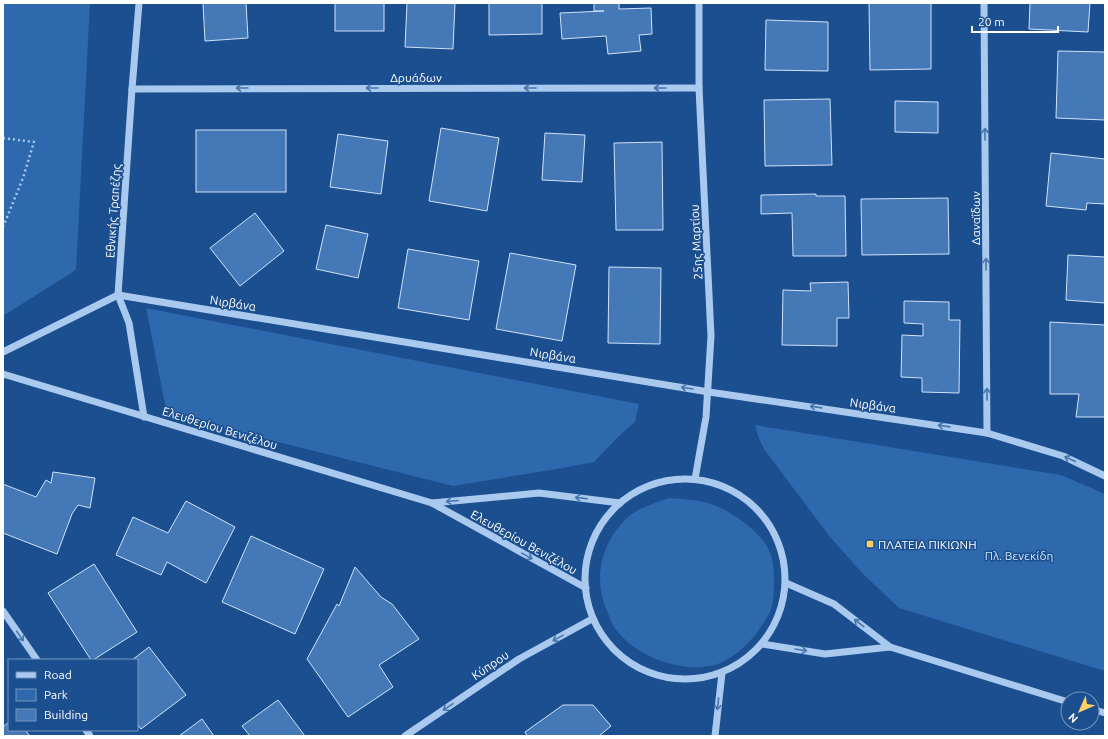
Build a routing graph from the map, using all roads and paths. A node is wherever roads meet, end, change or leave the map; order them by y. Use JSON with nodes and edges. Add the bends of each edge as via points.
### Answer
{"nodes":[{"id":1,"x":139,"y":3,"type":"edge"},
{"id":2,"x":699,"y":3,"type":"edge"},
{"id":3,"x":984,"y":3,"type":"edge"},
{"id":4,"x":699,"y":88,"type":"junction"},
{"id":5,"x":132,"y":89,"type":"junction"},
{"id":6,"x":3,"y":138,"type":"edge"},
{"id":7,"x":3,"y":226,"type":"edge"},
{"id":8,"x":118,"y":295,"type":"junction"},
{"id":9,"x":3,"y":352,"type":"edge"},
{"id":10,"x":3,"y":374,"type":"edge"},
{"id":11,"x":709,"y":392,"type":"junction"},
{"id":12,"x":144,"y":417,"type":"junction"},
{"id":13,"x":987,"y":433,"type":"junction"},
{"id":14,"x":1105,"y":476,"type":"edge"},
{"id":15,"x":695,"y":479,"type":"junction"},
{"id":16,"x":432,"y":503,"type":"junction"},
{"id":17,"x":620,"y":503,"type":"junction"},
{"id":18,"x":786,"y":583,"type":"junction"},
{"id":19,"x":586,"y":588,"type":"junction"},
{"id":20,"x":3,"y":612,"type":"edge"},
{"id":21,"x":592,"y":619,"type":"junction"},
{"id":22,"x":762,"y":644,"type":"junction"},
{"id":23,"x":890,"y":647,"type":"junction"},
{"id":24,"x":36,"y":659,"type":"edge"},
{"id":25,"x":722,"y":673,"type":"junction"},
{"id":26,"x":1060,"y":700,"type":"edge"},
{"id":27,"x":405,"y":736,"type":"edge"},
{"id":28,"x":715,"y":736,"type":"edge"}],
"edges":[{"from":1,"to":5,"type":"street","name":"Εθνικής Τραπέζης"},
{"from":2,"to":4,"type":"street","name":"25ης Μαρτίου"},
{"from":13,"to":3,"type":"street","name":"Δαναΐδων","one_way":true},
{"from":4,"to":5,"type":"street","name":"Δρυάδων","one_way":true},
{"from":4,"to":11,"type":"street","name":"25ης Μαρτίου","via":[[711,336]]},
{"from":5,"to":8,"type":"street","name":"Εθνικής Τραπέζης"},
{"from":6,"to":7,"type":"path","via":[[34,142],[23,178]]},
{"from":8,"to":9,"type":"street"},
{"from":11,"to":8,"type":"street","name":"Νιρβάνα","one_way":true},
{"from":8,"to":12,"type":"street","name":"Εθνικής Τραπέζης","via":[[130,329]]},
{"from":10,"to":12,"type":"street","name":"Ελευθερίου Βενιζέλου"},
{"from":13,"to":11,"type":"street","name":"Νιρβάνα","one_way":true},
{"from":11,"to":15,"type":"street","name":"25ης Μαρτίου"},
{"from":12,"to":16,"type":"street","name":"Ελευθερίου Βενιζέλου"},
{"from":14,"to":13,"type":"street","name":"Νιρβάνα","one_way":true,"via":[[1063,456]]},
{"from":15,"to":17,"type":"street","via":[[668,480],[643,488]]},
{"from":15,"to":18,"type":"street","via":[[736,492],[754,506],[768,522],[778,541]]},
{"from":17,"to":16,"type":"street","name":"Ελευθερίου Βενιζέλου","one_way":true,"via":[[538,493]]},
{"from":16,"to":19,"type":"street","name":"Ελευθερίου Βενιζέλου","one_way":true},
{"from":17,"to":19,"type":"street","via":[[604,521],[592,542],[586,564]]},
{"from":18,"to":22,"type":"street","via":[[779,616]]},
{"from":23,"to":18,"type":"street","one_way":true,"via":[[834,604]]},
{"from":19,"to":21,"type":"street"},
{"from":20,"to":24,"type":"street","one_way":true},
{"from":21,"to":25,"type":"street","via":[[621,656],[643,670],[669,678],[696,679]]},
{"from":21,"to":27,"type":"street","name":"Κύπρου","one_way":true,"via":[[519,659]]},
{"from":22,"to":23,"type":"street","one_way":true,"via":[[824,654]]},
{"from":22,"to":25,"type":"street","via":[[744,661]]},
{"from":23,"to":26,"type":"street"},
{"from":25,"to":28,"type":"street","one_way":true}]}
